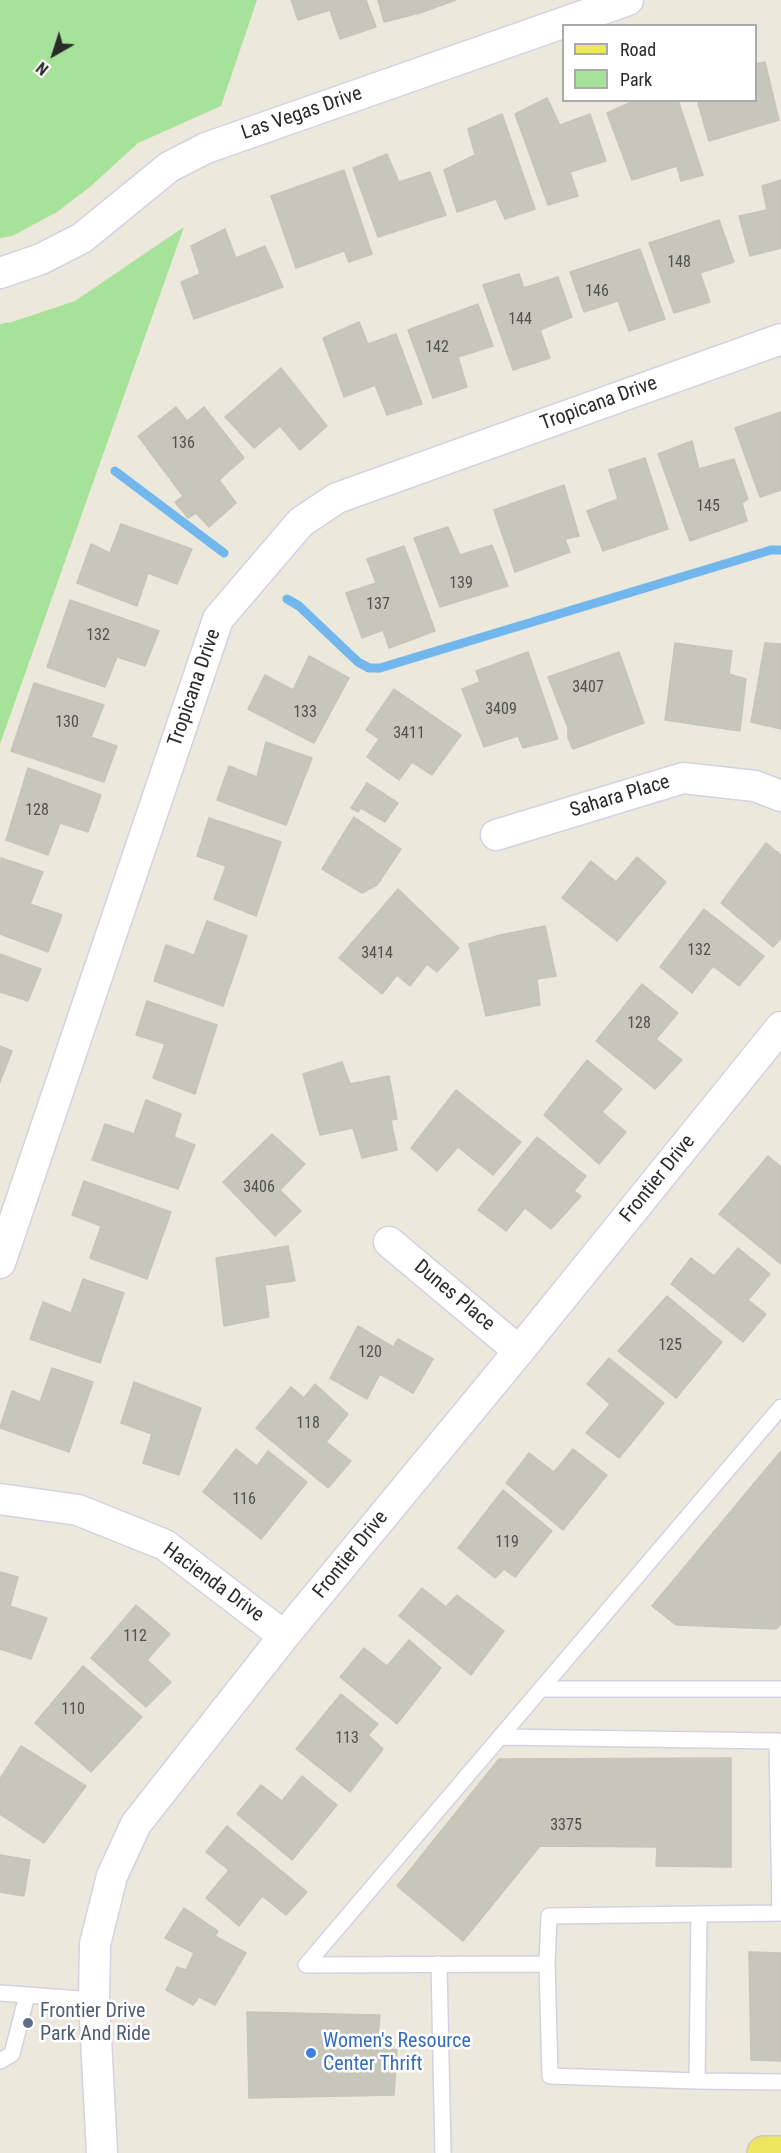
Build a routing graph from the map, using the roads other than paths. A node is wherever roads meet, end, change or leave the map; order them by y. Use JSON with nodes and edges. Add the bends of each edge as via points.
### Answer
{"nodes":[{"id":1,"x":628,"y":0,"type":"edge"},
{"id":2,"x":0,"y":273,"type":"edge"},
{"id":3,"x":781,"y":339,"type":"edge"},
{"id":4,"x":781,"y":796,"type":"edge"},
{"id":5,"x":496,"y":835,"type":"dead end"},
{"id":6,"x":781,"y":1027,"type":"edge"},
{"id":7,"x":389,"y":1242,"type":"dead end"},
{"id":8,"x":0,"y":1263,"type":"edge"},
{"id":9,"x":519,"y":1351,"type":"junction"},
{"id":10,"x":781,"y":1407,"type":"edge"},
{"id":11,"x":0,"y":1498,"type":"edge"},
{"id":12,"x":284,"y":1636,"type":"junction"},
{"id":13,"x":541,"y":1689,"type":"junction"},
{"id":14,"x":781,"y":1689,"type":"edge"},
{"id":15,"x":500,"y":1737,"type":"junction"},
{"id":16,"x":779,"y":1741,"type":"edge"},
{"id":17,"x":781,"y":1913,"type":"edge"},
{"id":18,"x":699,"y":1914,"type":"junction"},
{"id":19,"x":439,"y":1964,"type":"junction"},
{"id":20,"x":547,"y":1964,"type":"junction"},
{"id":21,"x":0,"y":1993,"type":"edge"},
{"id":22,"x":27,"y":1995,"type":"junction"},
{"id":23,"x":94,"y":2000,"type":"junction"},
{"id":24,"x":0,"y":2061,"type":"edge"},
{"id":25,"x":698,"y":2080,"type":"junction"},
{"id":26,"x":781,"y":2082,"type":"edge"},
{"id":27,"x":102,"y":2153,"type":"edge"},
{"id":28,"x":443,"y":2153,"type":"edge"},
{"id":29,"x":764,"y":2153,"type":"edge"},
{"id":30,"x":781,"y":2153,"type":"edge"}],
"edges":[{"from":1,"to":2,"type":"street","name":"Las Vegas Drive","via":[[206,148],[169,167],[82,238],[41,259]]},
{"from":3,"to":8,"type":"street","name":"Tropicana Drive","via":[[337,498],[301,522],[218,619]]},
{"from":4,"to":5,"type":"street","name":"Sahara Place","via":[[755,786],[683,778]]},
{"from":6,"to":9,"type":"street","name":"Frontier Drive"},
{"from":7,"to":9,"type":"street","name":"Dunes Place"},
{"from":9,"to":12,"type":"street","name":"Frontier Drive"},
{"from":10,"to":13,"type":"lane"},
{"from":11,"to":12,"type":"street","name":"Hacienda Drive","via":[[78,1510],[165,1545]]},
{"from":12,"to":23,"type":"street","name":"Frontier Drive","via":[[136,1824],[112,1876],[95,1944]]},
{"from":13,"to":14,"type":"lane"},
{"from":13,"to":15,"type":"lane"},
{"from":15,"to":16,"type":"lane"},
{"from":15,"to":19,"type":"lane","via":[[306,1965]]},
{"from":16,"to":17,"type":"lane"},
{"from":17,"to":18,"type":"lane"},
{"from":18,"to":20,"type":"lane","via":[[549,1916]]},
{"from":18,"to":25,"type":"lane"},
{"from":19,"to":20,"type":"lane"},
{"from":19,"to":28,"type":"lane"},
{"from":20,"to":25,"type":"lane","via":[[550,2076]]},
{"from":21,"to":22,"type":"lane"},
{"from":22,"to":23,"type":"lane"},
{"from":22,"to":24,"type":"lane","via":[[12,2054]]},
{"from":23,"to":27,"type":"street","name":"Frontier Drive"},
{"from":25,"to":26,"type":"lane"},
{"from":29,"to":30,"type":"main road"}]}
